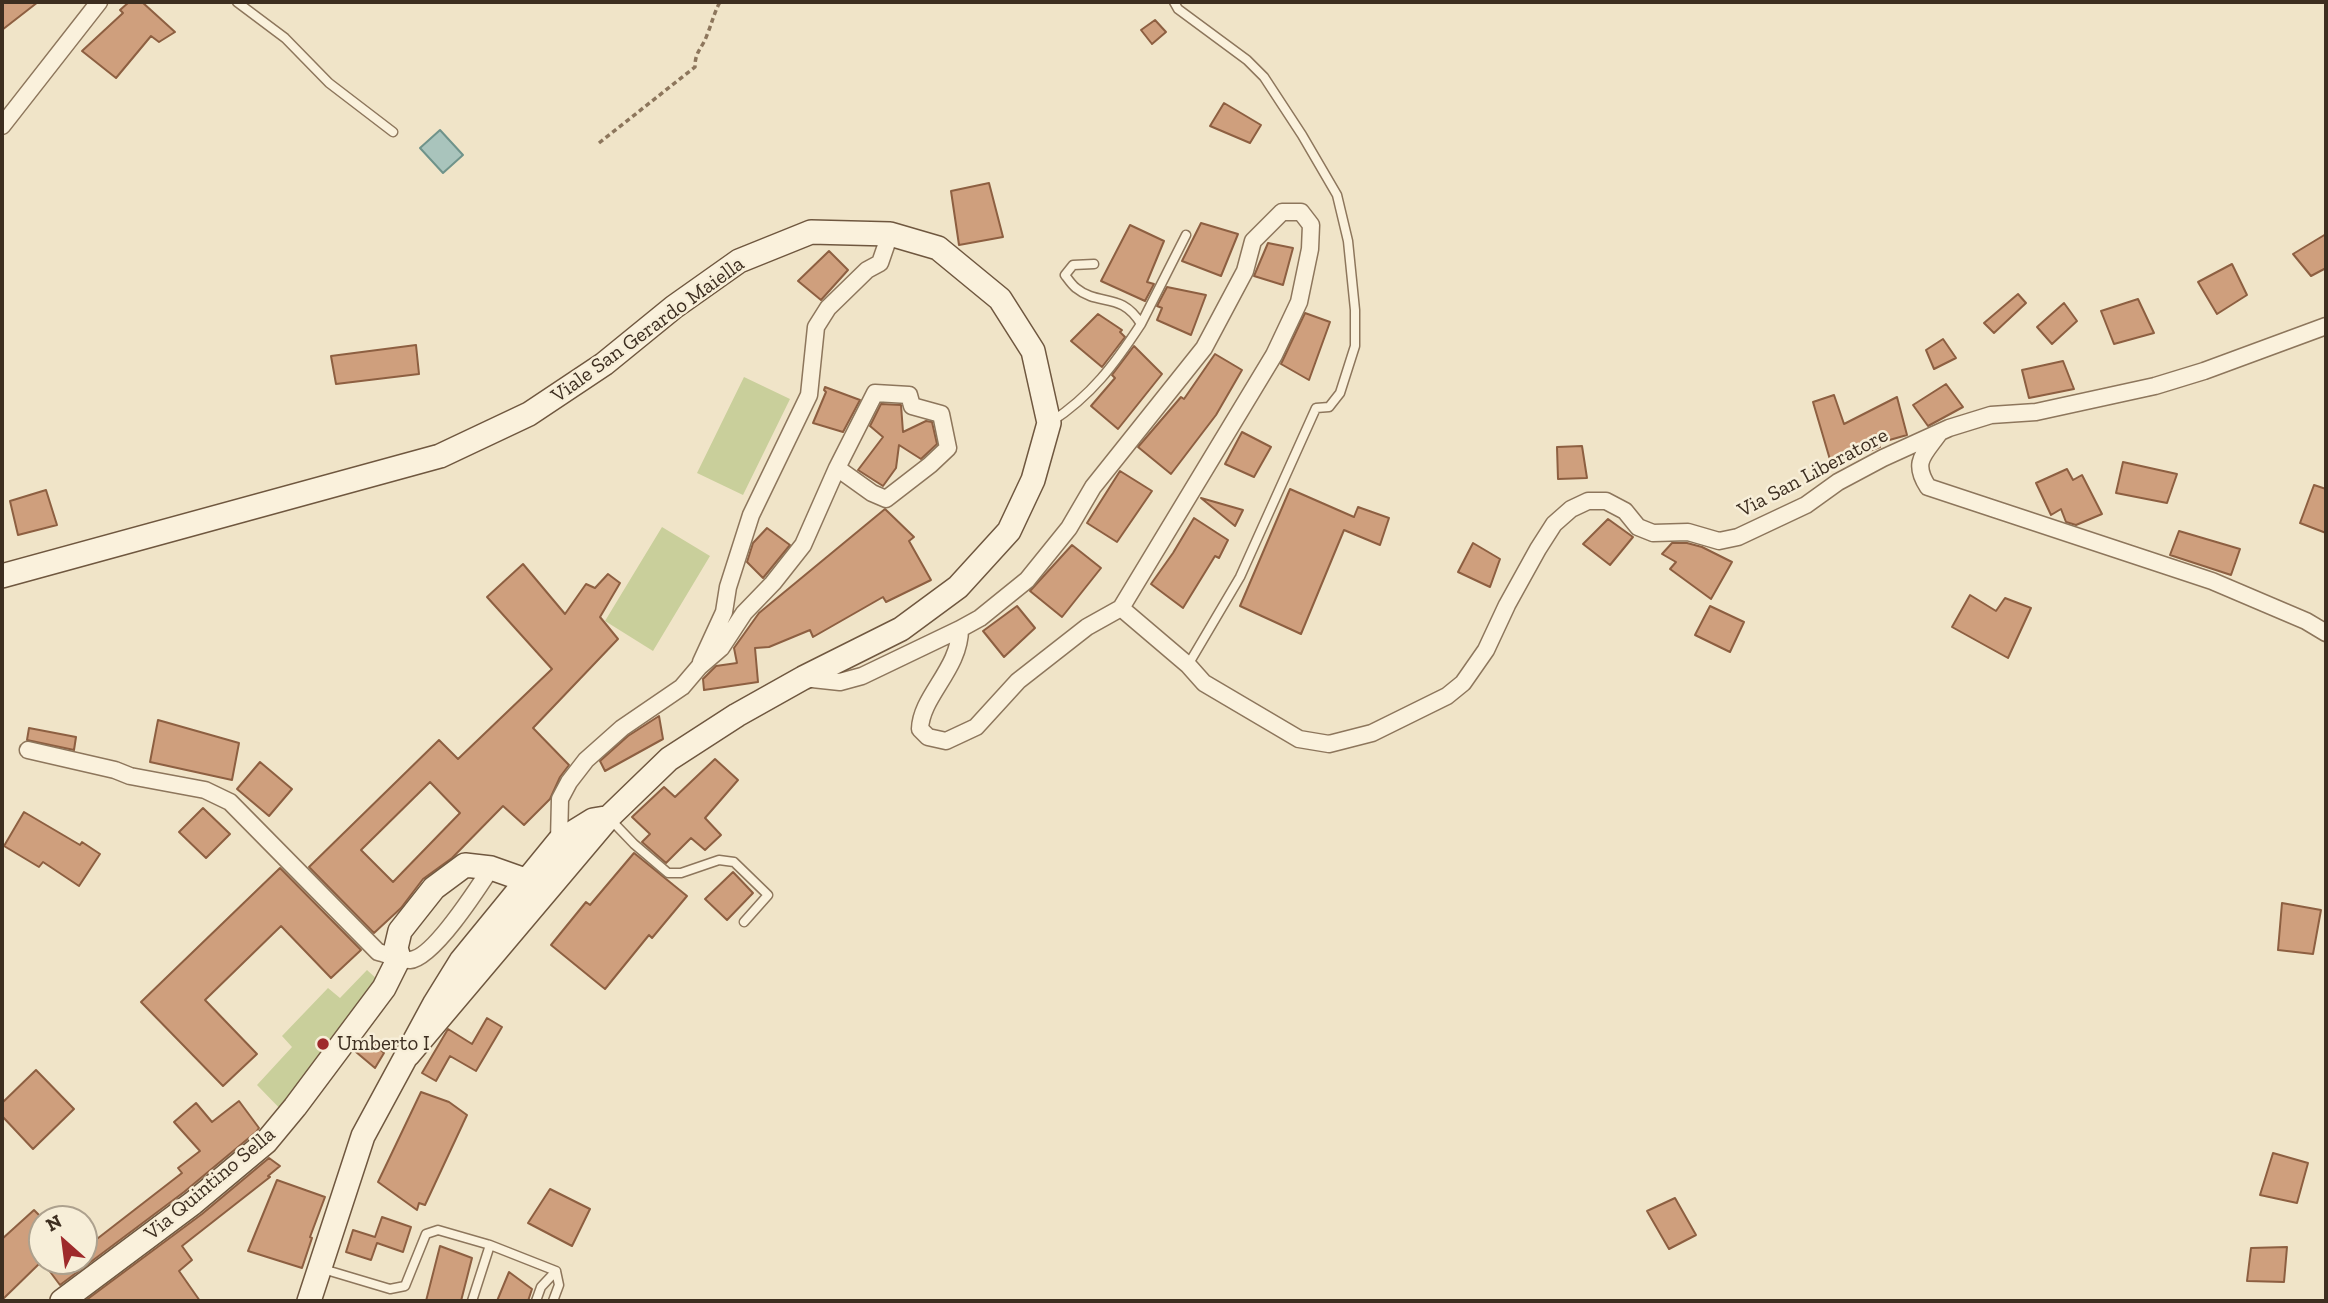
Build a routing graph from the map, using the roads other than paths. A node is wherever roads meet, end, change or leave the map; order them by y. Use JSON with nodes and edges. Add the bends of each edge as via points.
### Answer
{"nodes":[{"id":1,"x":99,"y":2,"type":"edge"},
{"id":2,"x":237,"y":2,"type":"edge"},
{"id":3,"x":1174,"y":2,"type":"edge"},
{"id":4,"x":2,"y":126,"type":"edge"},
{"id":5,"x":393,"y":132,"type":"dead end"},
{"id":6,"x":890,"y":234,"type":"junction"},
{"id":7,"x":1186,"y":234,"type":"dead end"},
{"id":8,"x":1094,"y":264,"type":"dead end"},
{"id":9,"x":1140,"y":324,"type":"junction"},
{"id":10,"x":2326,"y":326,"type":"edge"},
{"id":11,"x":1049,"y":423,"type":"junction"},
{"id":12,"x":1940,"y":432,"type":"junction"},
{"id":13,"x":837,"y":468,"type":"junction"},
{"id":14,"x":2,"y":576,"type":"edge"},
{"id":15,"x":1121,"y":608,"type":"junction"},
{"id":16,"x":960,"y":629,"type":"junction"},
{"id":17,"x":2326,"y":633,"type":"edge"},
{"id":18,"x":1188,"y":665,"type":"junction"},
{"id":19,"x":699,"y":667,"type":"junction"},
{"id":20,"x":803,"y":678,"type":"junction"},
{"id":21,"x":28,"y":750,"type":"dead end"},
{"id":22,"x":609,"y":817,"type":"junction"},
{"id":23,"x":559,"y":841,"type":"junction"},
{"id":24,"x":491,"y":868,"type":"junction"},
{"id":25,"x":525,"y":880,"type":"junction"},
{"id":26,"x":744,"y":922,"type":"dead end"},
{"id":27,"x":399,"y":958,"type":"junction"},
{"id":28,"x":408,"y":1055,"type":"junction"},
{"id":29,"x":490,"y":1245,"type":"junction"},
{"id":30,"x":319,"y":1268,"type":"junction"},
{"id":31,"x":556,"y":1271,"type":"junction"},
{"id":32,"x":68,"y":1300,"type":"edge"},
{"id":33,"x":309,"y":1301,"type":"edge"},
{"id":34,"x":472,"y":1301,"type":"edge"},
{"id":35,"x":536,"y":1301,"type":"edge"},
{"id":36,"x":553,"y":1301,"type":"edge"}],
"edges":[{"from":1,"to":4,"type":"street"},
{"from":2,"to":5,"type":"lane"},
{"from":3,"to":18,"type":"lane","via":[[1264,77],[1302,135],[1337,195],[1348,241],[1355,310],[1355,346],[1340,393],[1329,407],[1316,408],[1240,577]]},
{"from":6,"to":11,"type":"main road","name":"Viale San Gerardo Maiella","via":[[938,248],[1000,299],[1032,351]]},
{"from":6,"to":14,"type":"main road","name":"Viale San Gerardo Maiella","via":[[811,232],[740,261],[604,364],[529,414],[440,456]]},
{"from":6,"to":19,"type":"street","via":[[880,263],[828,308],[816,327],[809,395],[751,515],[724,611]]},
{"from":7,"to":9,"type":"lane"},
{"from":8,"to":9,"type":"lane","via":[[1073,265],[1065,275],[1078,290],[1133,311]]},
{"from":9,"to":11,"type":"lane","via":[[1101,382]]},
{"from":10,"to":12,"type":"street","name":"Via San Liberatore","via":[[2155,386],[2036,412],[1991,415]]},
{"from":11,"to":20,"type":"main road","name":"Viale San Gerardo Maiella","via":[[1033,480],[1009,531],[958,587],[901,629]]},
{"from":12,"to":17,"type":"street","via":[[1920,461],[1920,474],[1928,487],[2212,581]]},
{"from":12,"to":18,"type":"street","name":"Via San Liberatore","via":[[1838,482],[1806,505],[1738,537],[1719,541],[1688,532],[1653,533],[1606,501],[1588,501],[1571,509],[1538,549],[1486,650],[1463,683],[1447,696],[1373,733],[1329,744],[1299,739],[1204,683]]},
{"from":13,"to":13,"type":"street","via":[[875,393],[909,395],[912,406],[941,414],[948,448],[886,499]]},
{"from":13,"to":19,"type":"street","via":[[803,545],[744,613],[721,648]]},
{"from":15,"to":16,"type":"street","via":[[1087,627],[1018,681],[976,727],[946,741],[928,737],[920,729],[920,716],[948,672]]},
{"from":15,"to":16,"type":"street","via":[[1274,355],[1299,302],[1311,225],[1301,212],[1282,212],[1253,241],[1245,271],[1204,348],[1093,487],[1069,528],[1027,580]]},
{"from":15,"to":18,"type":"street","name":"Via San Liberatore"},
{"from":16,"to":20,"type":"street","via":[[862,676],[840,681]]},
{"from":19,"to":23,"type":"street","via":[[682,687],[622,728],[586,760],[560,799]]},
{"from":20,"to":22,"type":"main road","name":"Viale San Gerardo Maiella","via":[[670,760]]},
{"from":21,"to":27,"type":"street","via":[[205,790],[230,802],[378,952]]},
{"from":22,"to":23,"type":"main road","name":"Viale San Gerardo Maiella"},
{"from":22,"to":26,"type":"lane","via":[[668,873],[719,860],[734,862],[768,895]]},
{"from":22,"to":28,"type":"main road"},
{"from":23,"to":25,"type":"main road","name":"Viale San Gerardo Maiella"},
{"from":24,"to":25,"type":"main road","name":"Via Quintino Sella"},
{"from":24,"to":27,"type":"street","via":[[430,950],[411,960]]},
{"from":24,"to":27,"type":"main road","name":"Via Quintino Sella","via":[[465,865],[433,888],[400,931]]},
{"from":25,"to":28,"type":"main road","name":"Viale San Gerardo Maiella","via":[[461,961]]},
{"from":27,"to":32,"type":"main road","name":"Via Quintino Sella","via":[[384,988],[266,1142]]},
{"from":28,"to":30,"type":"main road","via":[[363,1136]]},
{"from":29,"to":30,"type":"lane","via":[[439,1230],[426,1234],[405,1286],[390,1289]]},
{"from":29,"to":31,"type":"lane"},
{"from":29,"to":34,"type":"lane"},
{"from":30,"to":33,"type":"main road"},
{"from":31,"to":35,"type":"lane","via":[[541,1287]]},
{"from":31,"to":36,"type":"lane","via":[[559,1285]]}]}
